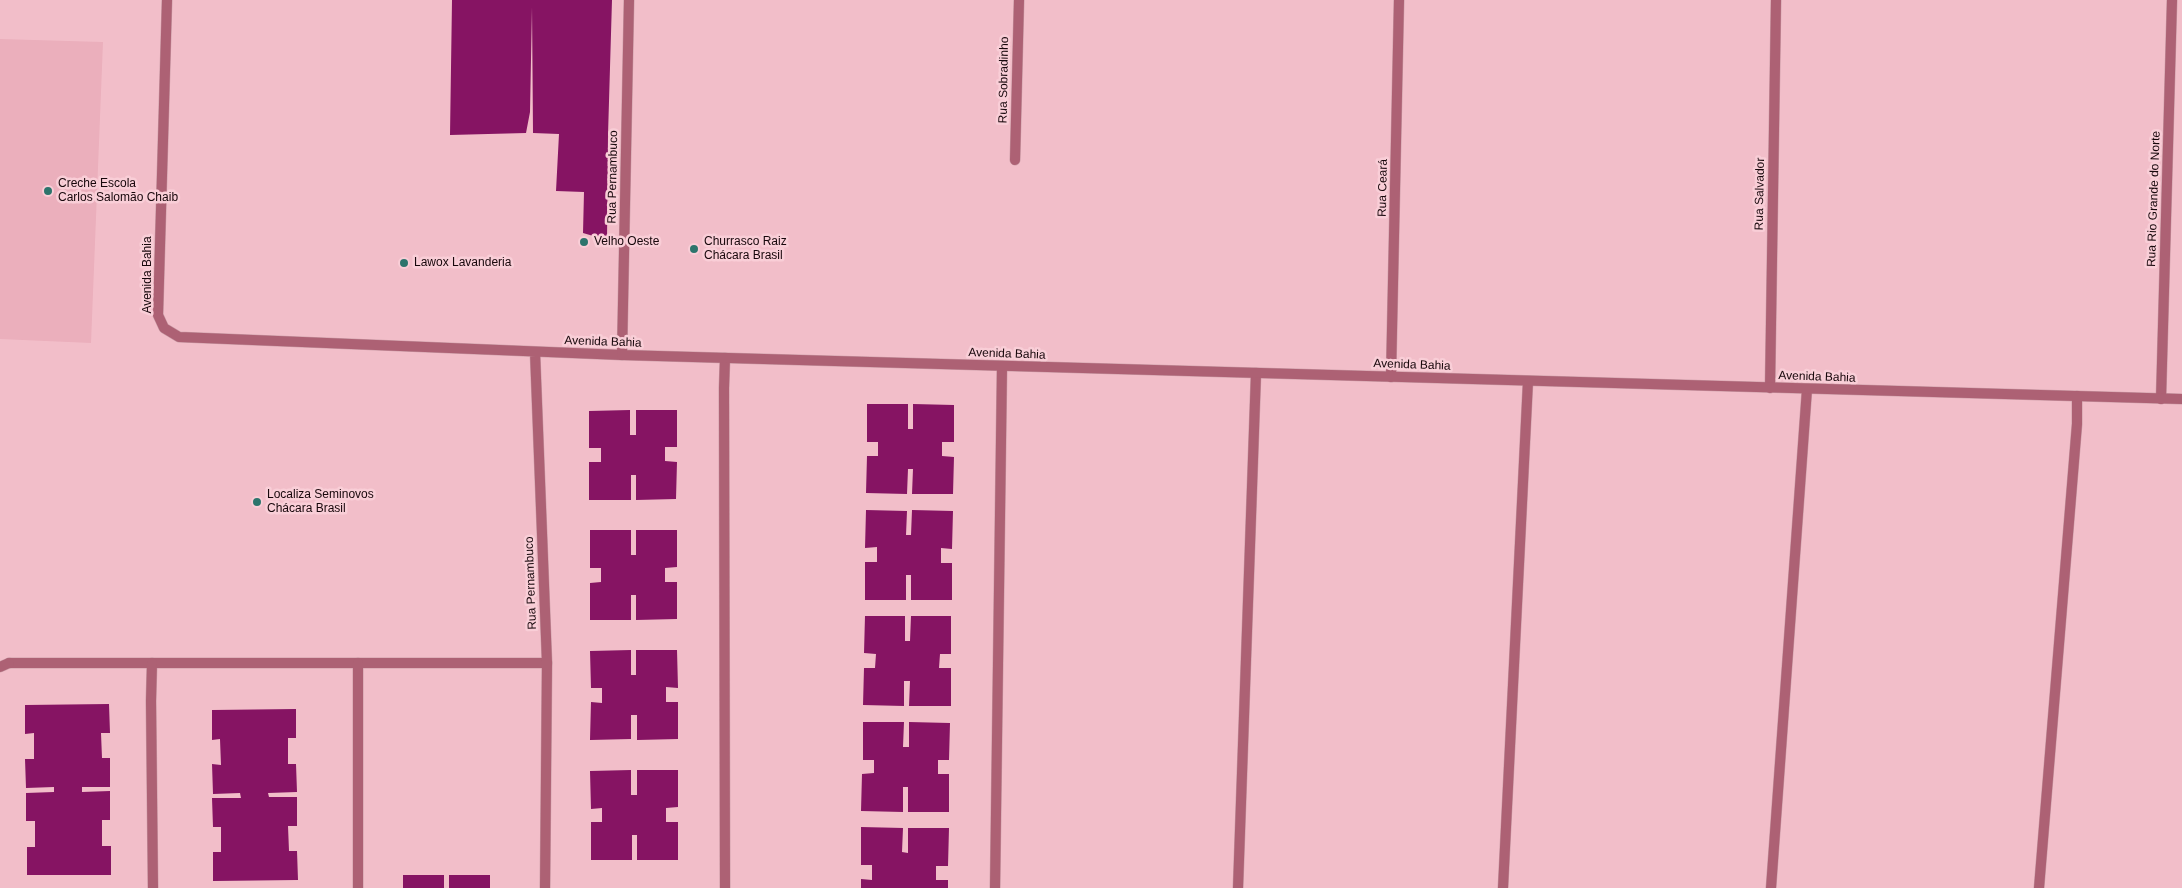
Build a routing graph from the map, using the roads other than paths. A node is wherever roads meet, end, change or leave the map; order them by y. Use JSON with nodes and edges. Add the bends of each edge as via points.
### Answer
{"nodes":[{"id":1,"x":167,"y":0,"type":"edge"},
{"id":2,"x":629,"y":0,"type":"edge"},
{"id":3,"x":1018,"y":0,"type":"edge"},
{"id":4,"x":1399,"y":0,"type":"edge"},
{"id":5,"x":1776,"y":0,"type":"edge"},
{"id":6,"x":2175,"y":4,"type":"edge"},
{"id":7,"x":1015,"y":160,"type":"dead end"},
{"id":8,"x":535,"y":352,"type":"junction"},
{"id":9,"x":622,"y":355,"type":"junction"},
{"id":10,"x":725,"y":358,"type":"junction"},
{"id":11,"x":1002,"y":366,"type":"junction"},
{"id":12,"x":1256,"y":373,"type":"junction"},
{"id":13,"x":1391,"y":377,"type":"junction"},
{"id":14,"x":1528,"y":381,"type":"junction"},
{"id":15,"x":1770,"y":388,"type":"junction"},
{"id":16,"x":1807,"y":389,"type":"junction"},
{"id":17,"x":2077,"y":396,"type":"junction"},
{"id":18,"x":2162,"y":399,"type":"junction"},
{"id":19,"x":2182,"y":399,"type":"edge"},
{"id":20,"x":152,"y":662,"type":"junction"},
{"id":21,"x":358,"y":663,"type":"junction"},
{"id":22,"x":547,"y":663,"type":"junction"},
{"id":23,"x":4,"y":665,"type":"edge"},
{"id":24,"x":153,"y":888,"type":"edge"},
{"id":25,"x":358,"y":888,"type":"edge"},
{"id":26,"x":545,"y":888,"type":"edge"},
{"id":27,"x":726,"y":888,"type":"edge"},
{"id":28,"x":995,"y":888,"type":"edge"},
{"id":29,"x":1238,"y":888,"type":"edge"},
{"id":30,"x":1503,"y":888,"type":"edge"},
{"id":31,"x":1771,"y":888,"type":"edge"},
{"id":32,"x":2039,"y":888,"type":"edge"}],
"edges":[{"from":1,"to":8,"type":"street","name":"Avenida Bahia","via":[[158,315],[164,328],[179,337]]},
{"from":2,"to":9,"type":"street","name":"Rua Pernambuco"},
{"from":3,"to":7,"type":"street","name":"Rua Sobradinho"},
{"from":4,"to":13,"type":"street","name":"Rua Ceará"},
{"from":5,"to":15,"type":"street","name":"Rua Salvador"},
{"from":6,"to":18,"type":"street","name":"Rua Rio Grande do Norte"},
{"from":8,"to":9,"type":"street","name":"Avenida Bahia"},
{"from":8,"to":22,"type":"street","name":"Rua Pernambuco"},
{"from":9,"to":10,"type":"street","name":"Avenida Bahia"},
{"from":10,"to":11,"type":"street","name":"Avenida Bahia"},
{"from":10,"to":27,"type":"street"},
{"from":11,"to":12,"type":"street","name":"Avenida Bahia"},
{"from":11,"to":28,"type":"street"},
{"from":12,"to":13,"type":"street","name":"Avenida Bahia"},
{"from":12,"to":29,"type":"street"},
{"from":13,"to":14,"type":"street","name":"Avenida Bahia"},
{"from":14,"to":15,"type":"street","name":"Avenida Bahia"},
{"from":14,"to":30,"type":"street"},
{"from":15,"to":16,"type":"street","name":"Avenida Bahia"},
{"from":16,"to":17,"type":"street","name":"Avenida Bahia"},
{"from":16,"to":31,"type":"street"},
{"from":17,"to":18,"type":"street","name":"Avenida Bahia"},
{"from":17,"to":32,"type":"street"},
{"from":18,"to":19,"type":"street","name":"Avenida Bahia"},
{"from":20,"to":21,"type":"street"},
{"from":20,"to":23,"type":"street"},
{"from":20,"to":24,"type":"street"},
{"from":21,"to":22,"type":"street"},
{"from":21,"to":25,"type":"street"},
{"from":22,"to":26,"type":"street","name":"Rua Pernambuco"}]}
